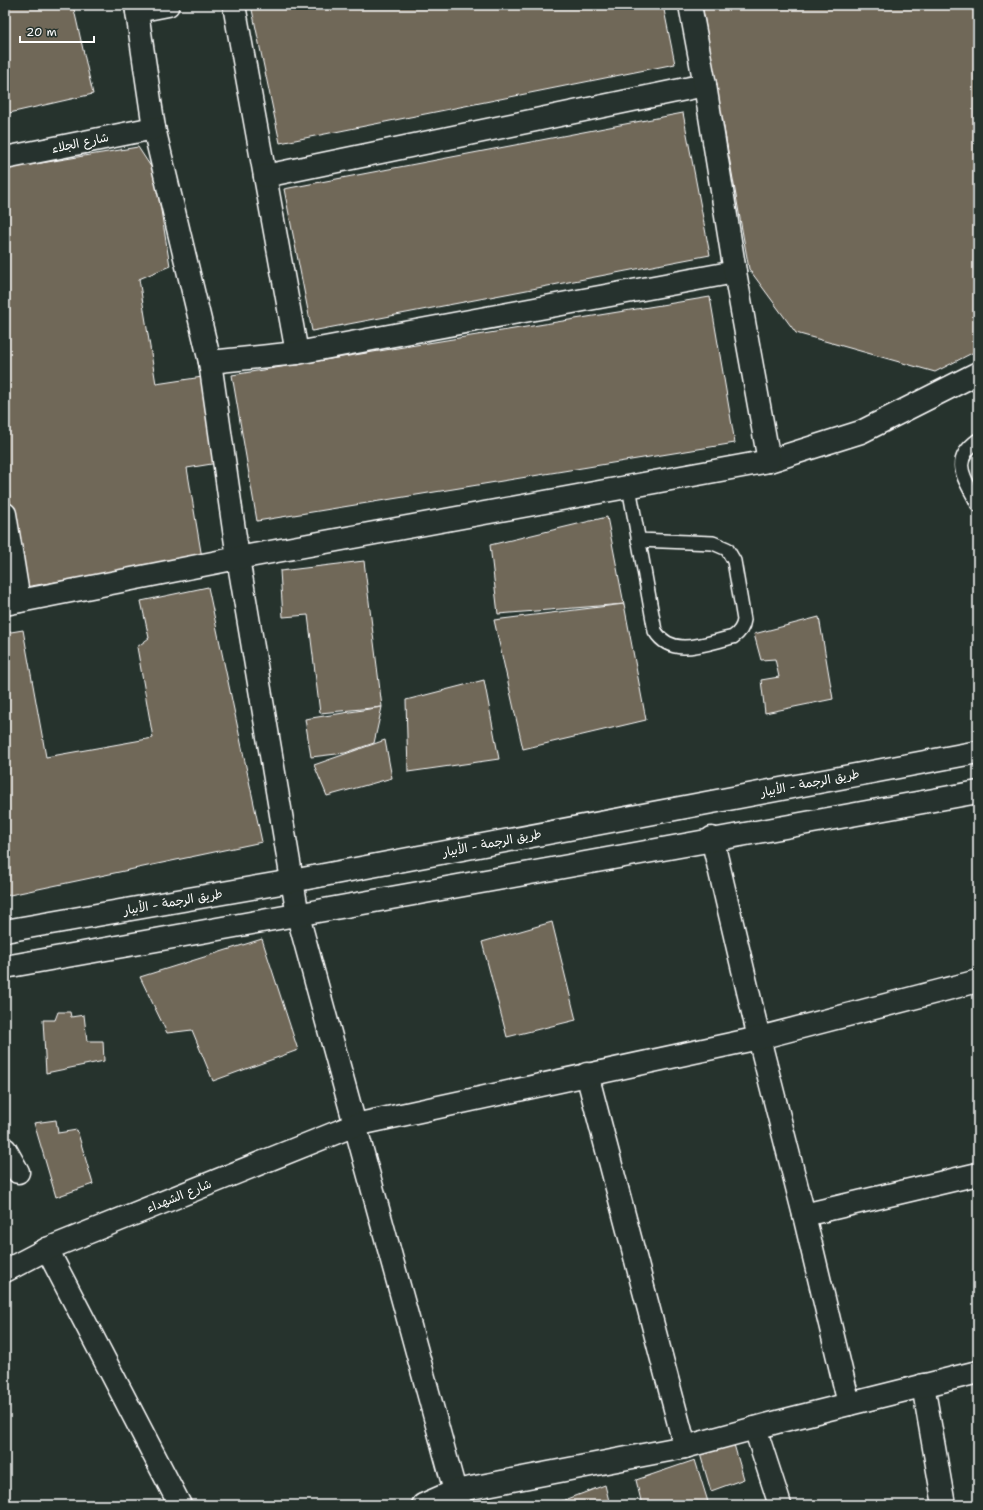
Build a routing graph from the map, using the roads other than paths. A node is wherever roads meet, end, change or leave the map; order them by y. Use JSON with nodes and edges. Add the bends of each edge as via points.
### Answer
{"nodes":[{"id":1,"x":168,"y":5,"type":"edge"},
{"id":2,"x":234,"y":5,"type":"edge"},
{"id":3,"x":690,"y":5,"type":"edge"},
{"id":4,"x":136,"y":8,"type":"edge"},
{"id":5,"x":705,"y":85,"type":"junction"},
{"id":6,"x":154,"y":128,"type":"junction"},
{"id":7,"x":5,"y":158,"type":"edge"},
{"id":8,"x":264,"y":176,"type":"junction"},
{"id":9,"x":735,"y":272,"type":"junction"},
{"id":10,"x":296,"y":352,"type":"junction"},
{"id":11,"x":210,"y":362,"type":"junction"},
{"id":12,"x":978,"y":373,"type":"edge"},
{"id":13,"x":978,"y":440,"type":"edge"},
{"id":14,"x":769,"y":461,"type":"junction"},
{"id":15,"x":629,"y":487,"type":"junction"},
{"id":16,"x":978,"y":506,"type":"edge"},
{"id":17,"x":5,"y":514,"type":"edge"},
{"id":18,"x":638,"y":540,"type":"junction"},
{"id":19,"x":238,"y":558,"type":"junction"},
{"id":20,"x":12,"y":603,"type":"edge"},
{"id":21,"x":978,"y":752,"type":"edge"},
{"id":22,"x":978,"y":792,"type":"edge"},
{"id":23,"x":712,"y":838,"type":"junction"},
{"id":24,"x":292,"y":881,"type":"junction"},
{"id":25,"x":298,"y":916,"type":"junction"},
{"id":26,"x":5,"y":931,"type":"edge"},
{"id":27,"x":5,"y":967,"type":"edge"},
{"id":28,"x":978,"y":981,"type":"edge"},
{"id":29,"x":758,"y":1038,"type":"junction"},
{"id":30,"x":587,"y":1074,"type":"junction"},
{"id":31,"x":355,"y":1125,"type":"junction"},
{"id":32,"x":5,"y":1149,"type":"edge"},
{"id":33,"x":18,"y":1172,"type":"dead end"},
{"id":34,"x":978,"y":1174,"type":"edge"},
{"id":35,"x":804,"y":1215,"type":"junction"},
{"id":36,"x":47,"y":1249,"type":"junction"},
{"id":37,"x":5,"y":1271,"type":"edge"},
{"id":38,"x":978,"y":1372,"type":"edge"},
{"id":39,"x":923,"y":1385,"type":"junction"},
{"id":40,"x":849,"y":1404,"type":"junction"},
{"id":41,"x":755,"y":1428,"type":"junction"},
{"id":42,"x":685,"y":1447,"type":"junction"},
{"id":43,"x":458,"y":1498,"type":"edge"},
{"id":44,"x":180,"y":1505,"type":"edge"},
{"id":45,"x":423,"y":1505,"type":"edge"},
{"id":46,"x":780,"y":1505,"type":"edge"},
{"id":47,"x":944,"y":1505,"type":"edge"}],
"edges":[{"from":1,"to":4,"type":"main road"},
{"from":2,"to":8,"type":"main road"},
{"from":3,"to":5,"type":"main road"},
{"from":4,"to":6,"type":"main road"},
{"from":5,"to":8,"type":"main road"},
{"from":5,"to":9,"type":"main road"},
{"from":6,"to":7,"type":"main road","name":"شارع الجلاء"},
{"from":6,"to":11,"type":"main road"},
{"from":8,"to":10,"type":"main road"},
{"from":9,"to":10,"type":"main road"},
{"from":9,"to":14,"type":"main road"},
{"from":10,"to":11,"type":"main road"},
{"from":11,"to":19,"type":"main road"},
{"from":12,"to":14,"type":"main road","via":[[861,432]]},
{"from":13,"to":16,"type":"lane","via":[[965,451],[961,465]]},
{"from":14,"to":15,"type":"main road"},
{"from":15,"to":18,"type":"lane"},
{"from":15,"to":19,"type":"main road"},
{"from":17,"to":20,"type":"main road"},
{"from":18,"to":18,"type":"lane","via":[[654,630],[659,638],[666,644],[681,648],[733,638],[738,634],[744,620],[734,561],[727,549],[713,543]]},
{"from":19,"to":20,"type":"main road"},
{"from":19,"to":24,"type":"main road"},
{"from":21,"to":24,"type":"main road","name":"طريق الرجمة - الأبيار"},
{"from":22,"to":23,"type":"main road"},
{"from":23,"to":25,"type":"main road"},
{"from":23,"to":29,"type":"main road"},
{"from":24,"to":25,"type":"main road"},
{"from":24,"to":26,"type":"main road","name":"طريق الرجمة - الأبيار"},
{"from":25,"to":27,"type":"main road"},
{"from":25,"to":31,"type":"main road"},
{"from":28,"to":29,"type":"main road","name":"شارع الشهداء"},
{"from":29,"to":30,"type":"main road","name":"شارع الشهداء"},
{"from":29,"to":35,"type":"main road"},
{"from":30,"to":31,"type":"main road","name":"شارع الشهداء"},
{"from":30,"to":42,"type":"main road"},
{"from":31,"to":36,"type":"main road","name":"شارع الشهداء"},
{"from":31,"to":43,"type":"main road"},
{"from":32,"to":33,"type":"main road"},
{"from":34,"to":35,"type":"main road"},
{"from":35,"to":40,"type":"main road"},
{"from":36,"to":37,"type":"main road","name":"شارع الشهداء"},
{"from":36,"to":44,"type":"main road"},
{"from":38,"to":39,"type":"main road"},
{"from":39,"to":40,"type":"main road"},
{"from":39,"to":47,"type":"main road"},
{"from":40,"to":41,"type":"main road"},
{"from":41,"to":42,"type":"main road"},
{"from":41,"to":46,"type":"main road"},
{"from":42,"to":43,"type":"main road"},
{"from":43,"to":45,"type":"main road"}]}
